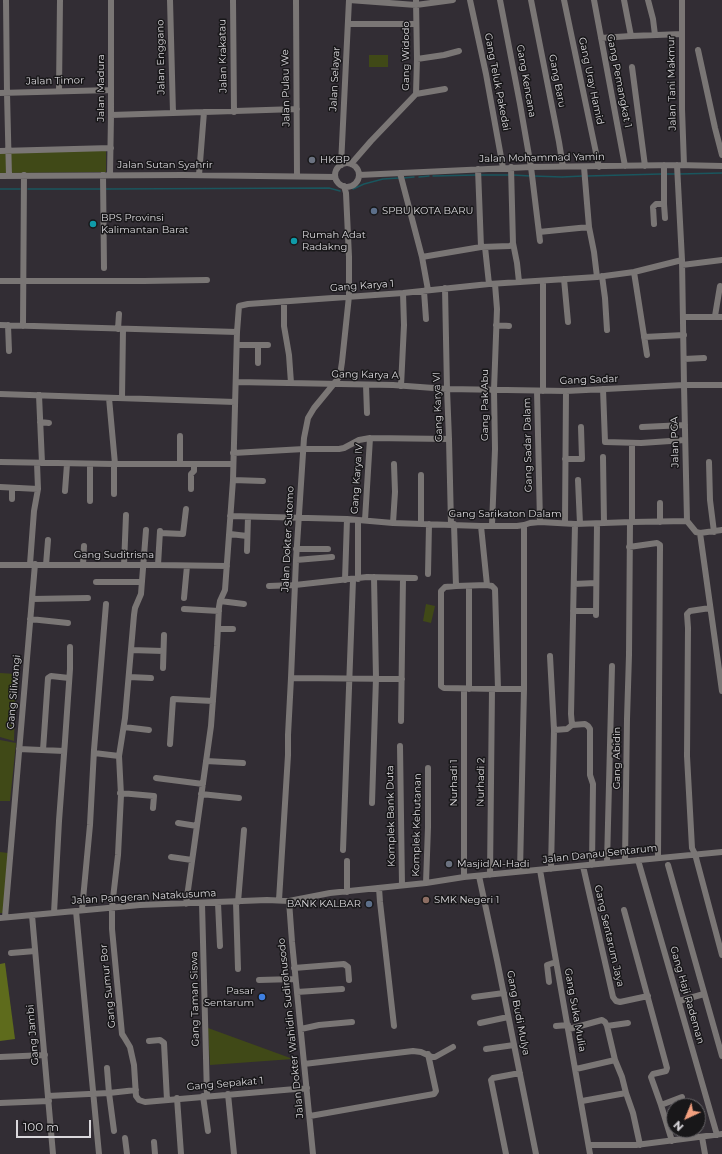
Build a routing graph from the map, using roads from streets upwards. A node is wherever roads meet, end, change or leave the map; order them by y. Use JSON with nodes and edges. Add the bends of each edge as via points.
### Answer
{"nodes":[{"id":1,"x":6,"y":0,"type":"edge"},
{"id":2,"x":60,"y":0,"type":"edge"},
{"id":3,"x":111,"y":0,"type":"edge"},
{"id":4,"x":170,"y":0,"type":"edge"},
{"id":5,"x":233,"y":0,"type":"edge"},
{"id":6,"x":296,"y":0,"type":"edge"},
{"id":7,"x":349,"y":0,"type":"edge"},
{"id":8,"x":453,"y":0,"type":"edge"},
{"id":9,"x":470,"y":0,"type":"edge"},
{"id":10,"x":500,"y":0,"type":"edge"},
{"id":11,"x":531,"y":0,"type":"edge"},
{"id":12,"x":564,"y":0,"type":"edge"},
{"id":13,"x":594,"y":0,"type":"edge"},
{"id":14,"x":624,"y":0,"type":"edge"},
{"id":15,"x":648,"y":0,"type":"edge"},
{"id":16,"x":682,"y":0,"type":"edge"},
{"id":17,"x":416,"y":2,"type":"edge"},
{"id":18,"x":3,"y":17,"type":"edge"},
{"id":19,"x":348,"y":24,"type":"junction"},
{"id":20,"x":416,"y":24,"type":"junction"},
{"id":21,"x":682,"y":34,"type":"junction"},
{"id":22,"x":655,"y":35,"type":"junction"},
{"id":23,"x":631,"y":36,"type":"junction"},
{"id":24,"x":601,"y":38,"type":"junction"},
{"id":25,"x":698,"y":50,"type":"dead end"},
{"id":26,"x":459,"y":51,"type":"dead end"},
{"id":27,"x":417,"y":59,"type":"junction"},
{"id":28,"x":632,"y":67,"type":"dead end"},
{"id":29,"x":445,"y":89,"type":"dead end"},
{"id":30,"x":111,"y":90,"type":"junction"},
{"id":31,"x":3,"y":92,"type":"edge"},
{"id":32,"x":59,"y":92,"type":"junction"},
{"id":33,"x":416,"y":94,"type":"junction"},
{"id":34,"x":296,"y":109,"type":"junction"},
{"id":35,"x":204,"y":112,"type":"junction"},
{"id":36,"x":234,"y":112,"type":"junction"},
{"id":37,"x":173,"y":113,"type":"junction"},
{"id":38,"x":112,"y":115,"type":"junction"},
{"id":39,"x":111,"y":148,"type":"junction"},
{"id":40,"x":9,"y":150,"type":"junction"},
{"id":41,"x":0,"y":151,"type":"edge"},
{"id":42,"x":722,"y":155,"type":"edge"},
{"id":43,"x":342,"y":163,"type":"junction"},
{"id":44,"x":353,"y":163,"type":"junction"},
{"id":45,"x":677,"y":165,"type":"junction"},
{"id":46,"x":684,"y":165,"type":"junction"},
{"id":47,"x":563,"y":166,"type":"junction"},
{"id":48,"x":599,"y":166,"type":"junction"},
{"id":49,"x":625,"y":166,"type":"junction"},
{"id":50,"x":645,"y":166,"type":"junction"},
{"id":51,"x":664,"y":166,"type":"junction"},
{"id":52,"x":722,"y":166,"type":"edge"},
{"id":53,"x":531,"y":167,"type":"junction"},
{"id":54,"x":584,"y":167,"type":"junction"},
{"id":55,"x":503,"y":168,"type":"junction"},
{"id":56,"x":511,"y":168,"type":"junction"},
{"id":57,"x":478,"y":169,"type":"junction"},
{"id":58,"x":400,"y":173,"type":"junction"},
{"id":59,"x":24,"y":175,"type":"junction"},
{"id":60,"x":103,"y":175,"type":"junction"},
{"id":61,"x":110,"y":175,"type":"junction"},
{"id":62,"x":199,"y":175,"type":"junction"},
{"id":63,"x":360,"y":175,"type":"junction"},
{"id":64,"x":0,"y":176,"type":"edge"},
{"id":65,"x":9,"y":176,"type":"junction"},
{"id":66,"x":297,"y":176,"type":"junction"},
{"id":67,"x":334,"y":176,"type":"junction"},
{"id":68,"x":346,"y":188,"type":"junction"},
{"id":69,"x":664,"y":204,"type":"junction"},
{"id":70,"x":665,"y":218,"type":"dead end"},
{"id":71,"x":654,"y":224,"type":"dead end"},
{"id":72,"x":589,"y":227,"type":"junction"},
{"id":73,"x":540,"y":232,"type":"junction"},
{"id":74,"x":540,"y":241,"type":"dead end"},
{"id":75,"x":513,"y":243,"type":"junction"},
{"id":76,"x":483,"y":247,"type":"junction"},
{"id":77,"x":422,"y":257,"type":"junction"},
{"id":78,"x":722,"y":260,"type":"edge"},
{"id":79,"x":682,"y":263,"type":"junction"},
{"id":80,"x":104,"y":268,"type":"dead end"},
{"id":81,"x":634,"y":272,"type":"junction"},
{"id":82,"x":599,"y":277,"type":"junction"},
{"id":83,"x":564,"y":279,"type":"junction"},
{"id":84,"x":208,"y":280,"type":"dead end"},
{"id":85,"x":543,"y":280,"type":"junction"},
{"id":86,"x":0,"y":281,"type":"edge"},
{"id":87,"x":24,"y":281,"type":"junction"},
{"id":88,"x":519,"y":282,"type":"junction"},
{"id":89,"x":489,"y":284,"type":"junction"},
{"id":90,"x":496,"y":284,"type":"junction"},
{"id":91,"x":720,"y":286,"type":"dead end"},
{"id":92,"x":445,"y":288,"type":"junction"},
{"id":93,"x":426,"y":290,"type":"junction"},
{"id":94,"x":403,"y":292,"type":"junction"},
{"id":95,"x":349,"y":296,"type":"junction"},
{"id":96,"x":284,"y":302,"type":"junction"},
{"id":97,"x":119,"y":314,"type":"dead end"},
{"id":98,"x":719,"y":316,"type":"edge"},
{"id":99,"x":683,"y":318,"type":"junction"},
{"id":100,"x":426,"y":319,"type":"dead end"},
{"id":101,"x":568,"y":322,"type":"dead end"},
{"id":102,"x":0,"y":325,"type":"edge"},
{"id":103,"x":8,"y":325,"type":"junction"},
{"id":104,"x":496,"y":325,"type":"junction"},
{"id":105,"x":23,"y":326,"type":"junction"},
{"id":106,"x":509,"y":326,"type":"dead end"},
{"id":107,"x":120,"y":329,"type":"junction"},
{"id":108,"x":607,"y":330,"type":"dead end"},
{"id":109,"x":237,"y":332,"type":"junction"},
{"id":110,"x":684,"y":335,"type":"junction"},
{"id":111,"x":644,"y":336,"type":"junction"},
{"id":112,"x":237,"y":345,"type":"junction"},
{"id":113,"x":258,"y":345,"type":"junction"},
{"id":114,"x":268,"y":345,"type":"dead end"},
{"id":115,"x":9,"y":351,"type":"dead end"},
{"id":116,"x":648,"y":355,"type":"dead end"},
{"id":117,"x":684,"y":358,"type":"junction"},
{"id":118,"x":704,"y":358,"type":"dead end"},
{"id":119,"x":258,"y":363,"type":"dead end"},
{"id":120,"x":236,"y":382,"type":"junction"},
{"id":121,"x":291,"y":383,"type":"junction"},
{"id":122,"x":333,"y":384,"type":"junction"},
{"id":123,"x":366,"y":385,"type":"junction"},
{"id":124,"x":684,"y":385,"type":"junction"},
{"id":125,"x":722,"y":385,"type":"edge"},
{"id":126,"x":401,"y":386,"type":"junction"},
{"id":127,"x":447,"y":389,"type":"junction"},
{"id":128,"x":494,"y":390,"type":"junction"},
{"id":129,"x":602,"y":390,"type":"junction"},
{"id":130,"x":540,"y":391,"type":"junction"},
{"id":131,"x":566,"y":391,"type":"junction"},
{"id":132,"x":0,"y":394,"type":"edge"},
{"id":133,"x":39,"y":395,"type":"junction"},
{"id":134,"x":109,"y":398,"type":"junction"},
{"id":135,"x":122,"y":398,"type":"junction"},
{"id":136,"x":235,"y":402,"type":"junction"},
{"id":137,"x":367,"y":413,"type":"dead end"},
{"id":138,"x":40,"y":422,"type":"junction"},
{"id":139,"x":49,"y":423,"type":"dead end"},
{"id":140,"x":685,"y":425,"type":"junction"},
{"id":141,"x":581,"y":427,"type":"dead end"},
{"id":142,"x":642,"y":427,"type":"dead end"},
{"id":143,"x":180,"y":436,"type":"dead end"},
{"id":144,"x":370,"y":438,"type":"junction"},
{"id":145,"x":449,"y":439,"type":"junction"},
{"id":146,"x":685,"y":440,"type":"junction"},
{"id":147,"x":632,"y":442,"type":"junction"},
{"id":148,"x":304,"y":449,"type":"junction"},
{"id":149,"x":233,"y":453,"type":"junction"},
{"id":150,"x":603,"y":457,"type":"dead end"},
{"id":151,"x":565,"y":459,"type":"junction"},
{"id":152,"x":0,"y":462,"type":"edge"},
{"id":153,"x":709,"y":462,"type":"dead end"},
{"id":154,"x":39,"y":463,"type":"junction"},
{"id":155,"x":67,"y":464,"type":"junction"},
{"id":156,"x":90,"y":464,"type":"junction"},
{"id":157,"x":114,"y":464,"type":"junction"},
{"id":158,"x":180,"y":464,"type":"junction"},
{"id":159,"x":194,"y":464,"type":"junction"},
{"id":160,"x":233,"y":464,"type":"junction"},
{"id":161,"x":394,"y":464,"type":"dead end"},
{"id":162,"x":421,"y":475,"type":"dead end"},
{"id":163,"x":233,"y":480,"type":"junction"},
{"id":164,"x":578,"y":480,"type":"dead end"},
{"id":165,"x":263,"y":481,"type":"dead end"},
{"id":166,"x":0,"y":488,"type":"edge"},
{"id":167,"x":12,"y":488,"type":"junction"},
{"id":168,"x":191,"y":489,"type":"dead end"},
{"id":169,"x":38,"y":490,"type":"junction"},
{"id":170,"x":65,"y":491,"type":"dead end"},
{"id":171,"x":565,"y":492,"type":"junction"},
{"id":172,"x":579,"y":492,"type":"junction"},
{"id":173,"x":114,"y":494,"type":"dead end"},
{"id":174,"x":12,"y":499,"type":"dead end"},
{"id":175,"x":90,"y":501,"type":"dead end"},
{"id":176,"x":660,"y":503,"type":"dead end"},
{"id":177,"x":186,"y":509,"type":"dead end"},
{"id":178,"x":126,"y":515,"type":"dead end"},
{"id":179,"x":230,"y":516,"type":"junction"},
{"id":180,"x":248,"y":517,"type":"junction"},
{"id":181,"x":299,"y":518,"type":"junction"},
{"id":182,"x":347,"y":519,"type":"junction"},
{"id":183,"x":361,"y":520,"type":"junction"},
{"id":184,"x":687,"y":521,"type":"junction"},
{"id":185,"x":540,"y":522,"type":"junction"},
{"id":186,"x":631,"y":522,"type":"junction"},
{"id":187,"x":660,"y":522,"type":"junction"},
{"id":188,"x":393,"y":523,"type":"junction"},
{"id":189,"x":565,"y":523,"type":"junction"},
{"id":190,"x":421,"y":524,"type":"junction"},
{"id":191,"x":430,"y":524,"type":"junction"},
{"id":192,"x":452,"y":524,"type":"junction"},
{"id":193,"x":578,"y":524,"type":"junction"},
{"id":194,"x":601,"y":524,"type":"junction"},
{"id":195,"x":492,"y":525,"type":"junction"},
{"id":196,"x":524,"y":525,"type":"junction"},
{"id":197,"x":481,"y":526,"type":"junction"},
{"id":198,"x":146,"y":530,"type":"dead end"},
{"id":199,"x":722,"y":530,"type":"edge"},
{"id":200,"x":714,"y":532,"type":"junction"},
{"id":201,"x":700,"y":533,"type":"junction"},
{"id":202,"x":230,"y":534,"type":"junction"},
{"id":203,"x":247,"y":536,"type":"junction"},
{"id":204,"x":48,"y":540,"type":"dead end"},
{"id":205,"x":84,"y":546,"type":"dead end"},
{"id":206,"x":629,"y":547,"type":"junction"},
{"id":207,"x":328,"y":548,"type":"dead end"},
{"id":208,"x":296,"y":549,"type":"junction"},
{"id":209,"x":247,"y":551,"type":"dead end"},
{"id":210,"x":332,"y":558,"type":"dead end"},
{"id":211,"x":296,"y":560,"type":"junction"},
{"id":212,"x":32,"y":564,"type":"junction"},
{"id":213,"x":0,"y":565,"type":"edge"},
{"id":214,"x":46,"y":565,"type":"junction"},
{"id":215,"x":83,"y":565,"type":"junction"},
{"id":216,"x":124,"y":565,"type":"junction"},
{"id":217,"x":143,"y":565,"type":"junction"},
{"id":218,"x":158,"y":565,"type":"junction"},
{"id":219,"x":187,"y":566,"type":"junction"},
{"id":220,"x":227,"y":566,"type":"junction"},
{"id":221,"x":428,"y":574,"type":"dead end"},
{"id":222,"x":374,"y":577,"type":"junction"},
{"id":223,"x":403,"y":578,"type":"junction"},
{"id":224,"x":415,"y":578,"type":"dead end"},
{"id":225,"x":345,"y":580,"type":"junction"},
{"id":226,"x":355,"y":580,"type":"junction"},
{"id":227,"x":96,"y":582,"type":"dead end"},
{"id":228,"x":142,"y":582,"type":"junction"},
{"id":229,"x":596,"y":583,"type":"junction"},
{"id":230,"x":574,"y":584,"type":"junction"},
{"id":231,"x":295,"y":585,"type":"junction"},
{"id":232,"x":487,"y":585,"type":"junction"},
{"id":233,"x":269,"y":586,"type":"dead end"},
{"id":234,"x":456,"y":586,"type":"junction"},
{"id":235,"x":469,"y":586,"type":"junction"},
{"id":236,"x":88,"y":598,"type":"dead end"},
{"id":237,"x":184,"y":598,"type":"dead end"},
{"id":238,"x":32,"y":599,"type":"junction"},
{"id":239,"x":220,"y":601,"type":"junction"},
{"id":240,"x":106,"y":604,"type":"dead end"},
{"id":241,"x":244,"y":604,"type":"dead end"},
{"id":242,"x":710,"y":608,"type":"junction"},
{"id":243,"x":184,"y":609,"type":"dead end"},
{"id":244,"x":219,"y":611,"type":"junction"},
{"id":245,"x":573,"y":611,"type":"junction"},
{"id":246,"x":30,"y":619,"type":"junction"},
{"id":247,"x":68,"y":623,"type":"dead end"},
{"id":248,"x":218,"y":629,"type":"junction"},
{"id":249,"x":233,"y":629,"type":"dead end"},
{"id":250,"x":164,"y":635,"type":"dead end"},
{"id":251,"x":70,"y":646,"type":"dead end"},
{"id":252,"x":131,"y":650,"type":"junction"},
{"id":253,"x":163,"y":651,"type":"junction"},
{"id":254,"x":550,"y":656,"type":"dead end"},
{"id":255,"x":612,"y":666,"type":"dead end"},
{"id":256,"x":162,"y":668,"type":"dead end"},
{"id":257,"x":129,"y":677,"type":"junction"},
{"id":258,"x":68,"y":678,"type":"junction"},
{"id":259,"x":152,"y":678,"type":"dead end"},
{"id":260,"x":291,"y":678,"type":"junction"},
{"id":261,"x":349,"y":678,"type":"junction"},
{"id":262,"x":376,"y":678,"type":"junction"},
{"id":263,"x":402,"y":679,"type":"junction"},
{"id":264,"x":466,"y":689,"type":"junction"},
{"id":265,"x":495,"y":689,"type":"junction"},
{"id":266,"x":524,"y":689,"type":"junction"},
{"id":267,"x":722,"y":691,"type":"edge"},
{"id":268,"x":213,"y":701,"type":"junction"},
{"id":269,"x":401,"y":721,"type":"dead end"},
{"id":270,"x":572,"y":724,"type":"junction"},
{"id":271,"x":124,"y":727,"type":"junction"},
{"id":272,"x":149,"y":730,"type":"dead end"},
{"id":273,"x":554,"y":730,"type":"junction"},
{"id":274,"x":170,"y":744,"type":"dead end"},
{"id":275,"x":400,"y":746,"type":"dead end"},
{"id":276,"x":19,"y":748,"type":"junction"},
{"id":277,"x":43,"y":750,"type":"junction"},
{"id":278,"x":64,"y":751,"type":"junction"},
{"id":279,"x":94,"y":753,"type":"junction"},
{"id":280,"x":119,"y":756,"type":"junction"},
{"id":281,"x":206,"y":761,"type":"junction"},
{"id":282,"x":243,"y":763,"type":"dead end"},
{"id":283,"x":428,"y":768,"type":"dead end"},
{"id":284,"x":156,"y":778,"type":"dead end"},
{"id":285,"x":203,"y":784,"type":"junction"},
{"id":286,"x":120,"y":793,"type":"junction"},
{"id":287,"x":202,"y":794,"type":"junction"},
{"id":288,"x":239,"y":798,"type":"dead end"},
{"id":289,"x":372,"y":803,"type":"dead end"},
{"id":290,"x":153,"y":808,"type":"dead end"},
{"id":291,"x":178,"y":823,"type":"dead end"},
{"id":292,"x":197,"y":826,"type":"junction"},
{"id":293,"x":244,"y":830,"type":"dead end"},
{"id":294,"x":343,"y":850,"type":"dead end"},
{"id":295,"x":722,"y":852,"type":"edge"},
{"id":296,"x":695,"y":854,"type":"junction"},
{"id":297,"x":171,"y":857,"type":"dead end"},
{"id":298,"x":658,"y":858,"type":"junction"},
{"id":299,"x":192,"y":860,"type":"junction"},
{"id":300,"x":638,"y":860,"type":"junction"},
{"id":301,"x":348,"y":861,"type":"dead end"},
{"id":302,"x":625,"y":861,"type":"junction"},
{"id":303,"x":667,"y":861,"type":"junction"},
{"id":304,"x":607,"y":863,"type":"junction"},
{"id":305,"x":592,"y":865,"type":"junction"},
{"id":306,"x":583,"y":866,"type":"junction"},
{"id":307,"x":551,"y":868,"type":"junction"},
{"id":308,"x":540,"y":870,"type":"junction"},
{"id":309,"x":520,"y":871,"type":"junction"},
{"id":310,"x":490,"y":875,"type":"junction"},
{"id":311,"x":479,"y":876,"type":"junction"},
{"id":312,"x":464,"y":877,"type":"junction"},
{"id":313,"x":426,"y":882,"type":"junction"},
{"id":314,"x":402,"y":885,"type":"junction"},
{"id":315,"x":379,"y":888,"type":"junction"},
{"id":316,"x":347,"y":892,"type":"junction"},
{"id":317,"x":279,"y":900,"type":"junction"},
{"id":318,"x":289,"y":900,"type":"junction"},
{"id":319,"x":237,"y":902,"type":"junction"},
{"id":320,"x":202,"y":903,"type":"junction"},
{"id":321,"x":218,"y":903,"type":"junction"},
{"id":322,"x":186,"y":904,"type":"junction"},
{"id":323,"x":112,"y":907,"type":"junction"},
{"id":324,"x":624,"y":910,"type":"dead end"},
{"id":325,"x":79,"y":911,"type":"junction"},
{"id":326,"x":54,"y":913,"type":"junction"},
{"id":327,"x":32,"y":915,"type":"junction"},
{"id":328,"x":3,"y":918,"type":"edge"},
{"id":329,"x":220,"y":946,"type":"dead end"},
{"id":330,"x":35,"y":951,"type":"junction"},
{"id":331,"x":11,"y":953,"type":"dead end"},
{"id":332,"x":722,"y":955,"type":"edge"},
{"id":333,"x":544,"y":958,"type":"dead end"},
{"id":334,"x":556,"y":962,"type":"junction"},
{"id":335,"x":547,"y":965,"type":"junction"},
{"id":336,"x":294,"y":968,"type":"junction"},
{"id":337,"x":238,"y":969,"type":"dead end"},
{"id":338,"x":295,"y":979,"type":"junction"},
{"id":339,"x":259,"y":980,"type":"dead end"},
{"id":340,"x":349,"y":980,"type":"dead end"},
{"id":341,"x":549,"y":982,"type":"dead end"},
{"id":342,"x":342,"y":988,"type":"dead end"},
{"id":343,"x":297,"y":992,"type":"junction"},
{"id":344,"x":504,"y":993,"type":"junction"},
{"id":345,"x":704,"y":994,"type":"junction"},
{"id":346,"x":648,"y":996,"type":"junction"},
{"id":347,"x":474,"y":997,"type":"dead end"},
{"id":348,"x":679,"y":1001,"type":"junction"},
{"id":349,"x":508,"y":1017,"type":"junction"},
{"id":350,"x":352,"y":1022,"type":"dead end"},
{"id":351,"x":480,"y":1023,"type":"dead end"},
{"id":352,"x":628,"y":1023,"type":"dead end"},
{"id":353,"x":394,"y":1026,"type":"dead end"},
{"id":354,"x":556,"y":1026,"type":"dead end"},
{"id":355,"x":607,"y":1026,"type":"junction"},
{"id":356,"x":568,"y":1027,"type":"junction"},
{"id":357,"x":300,"y":1029,"type":"junction"},
{"id":358,"x":149,"y":1041,"type":"dead end"},
{"id":359,"x":514,"y":1045,"type":"junction"},
{"id":360,"x":453,"y":1047,"type":"dead end"},
{"id":361,"x":486,"y":1050,"type":"dead end"},
{"id":362,"x":428,"y":1054,"type":"junction"},
{"id":363,"x":45,"y":1055,"type":"junction"},
{"id":364,"x":722,"y":1056,"type":"edge"},
{"id":365,"x":0,"y":1057,"type":"edge"},
{"id":366,"x":615,"y":1060,"type":"junction"},
{"id":367,"x":304,"y":1064,"type":"junction"},
{"id":368,"x":107,"y":1068,"type":"dead end"},
{"id":369,"x":576,"y":1069,"type":"junction"},
{"id":370,"x":520,"y":1073,"type":"junction"},
{"id":371,"x":307,"y":1088,"type":"junction"},
{"id":372,"x":136,"y":1090,"type":"junction"},
{"id":373,"x":109,"y":1093,"type":"junction"},
{"id":374,"x":626,"y":1093,"type":"junction"},
{"id":375,"x":94,"y":1094,"type":"junction"},
{"id":376,"x":228,"y":1094,"type":"junction"},
{"id":377,"x":205,"y":1096,"type":"junction"},
{"id":378,"x":682,"y":1097,"type":"dead end"},
{"id":379,"x":48,"y":1098,"type":"junction"},
{"id":380,"x":177,"y":1098,"type":"junction"},
{"id":381,"x":166,"y":1100,"type":"junction"},
{"id":382,"x":582,"y":1101,"type":"junction"},
{"id":383,"x":0,"y":1103,"type":"edge"},
{"id":384,"x":661,"y":1104,"type":"junction"},
{"id":385,"x":310,"y":1116,"type":"junction"},
{"id":386,"x":114,"y":1131,"type":"dead end"},
{"id":387,"x":208,"y":1132,"type":"dead end"},
{"id":388,"x":719,"y":1135,"type":"edge"},
{"id":389,"x":706,"y":1137,"type":"edge"},
{"id":390,"x":125,"y":1138,"type":"dead end"},
{"id":391,"x":694,"y":1138,"type":"edge"},
{"id":392,"x":702,"y":1138,"type":"edge"},
{"id":393,"x":672,"y":1141,"type":"junction"},
{"id":394,"x":154,"y":1142,"type":"dead end"},
{"id":395,"x":589,"y":1144,"type":"junction"},
{"id":396,"x":640,"y":1145,"type":"junction"},
{"id":397,"x":53,"y":1154,"type":"edge"},
{"id":398,"x":99,"y":1154,"type":"edge"},
{"id":399,"x":127,"y":1154,"type":"edge"},
{"id":400,"x":155,"y":1154,"type":"edge"},
{"id":401,"x":181,"y":1154,"type":"edge"},
{"id":402,"x":234,"y":1154,"type":"edge"},
{"id":403,"x":313,"y":1154,"type":"edge"},
{"id":404,"x":506,"y":1154,"type":"edge"},
{"id":405,"x":536,"y":1154,"type":"edge"},
{"id":406,"x":590,"y":1154,"type":"edge"},
{"id":407,"x":705,"y":1154,"type":"edge"}],
"edges":[{"from":1,"to":18,"type":"street"},
{"from":2,"to":32,"type":"street"},
{"from":3,"to":30,"type":"street","name":"Jalan Madura"},
{"from":4,"to":37,"type":"street","name":"Jalan Enggano"},
{"from":5,"to":36,"type":"street","name":"Jalan Krakatau"},
{"from":6,"to":34,"type":"street","name":"Jalan Pulau We"},
{"from":7,"to":17,"type":"street"},
{"from":7,"to":19,"type":"street","name":"Jalan Selayar"},
{"from":8,"to":17,"type":"street"},
{"from":9,"to":55,"type":"street","name":"Gang Teluk Pakedai"},
{"from":10,"to":53,"type":"street","name":"Gang Kencana"},
{"from":11,"to":47,"type":"street","name":"Gang Baru"},
{"from":12,"to":48,"type":"street","name":"Gang Uray Hamid"},
{"from":13,"to":24,"type":"street","name":"Gang Pemangkat 1"},
{"from":14,"to":23,"type":"street"},
{"from":15,"to":22,"type":"street"},
{"from":16,"to":21,"type":"street","name":"Jalan Tani Makmur"},
{"from":17,"to":20,"type":"street","name":"Gang Widodo"},
{"from":18,"to":31,"type":"street"},
{"from":19,"to":20,"type":"street"},
{"from":19,"to":43,"type":"street","name":"Jalan Selayar"},
{"from":20,"to":27,"type":"street","name":"Gang Widodo"},
{"from":21,"to":22,"type":"street"},
{"from":21,"to":46,"type":"street","name":"Jalan Tani Makmur"},
{"from":22,"to":23,"type":"street"},
{"from":23,"to":24,"type":"street"},
{"from":24,"to":49,"type":"street","name":"Gang Pemangkat 1"},
{"from":25,"to":42,"type":"street"},
{"from":26,"to":27,"type":"street"},
{"from":27,"to":33,"type":"street","name":"Gang Widodo"},
{"from":28,"to":50,"type":"street"},
{"from":29,"to":33,"type":"street"},
{"from":30,"to":32,"type":"street","name":"Jalan Timor"},
{"from":30,"to":38,"type":"street","name":"Jalan Madura"},
{"from":31,"to":32,"type":"street","name":"Jalan Timor"},
{"from":31,"to":40,"type":"street"},
{"from":33,"to":44,"type":"street","name":"Gang Widodo"},
{"from":34,"to":36,"type":"street"},
{"from":34,"to":66,"type":"street","name":"Jalan Pulau We"},
{"from":35,"to":36,"type":"street"},
{"from":35,"to":37,"type":"street"},
{"from":35,"to":62,"type":"street"},
{"from":37,"to":38,"type":"street"},
{"from":38,"to":39,"type":"street","name":"Jalan Madura"},
{"from":39,"to":40,"type":"street"},
{"from":39,"to":61,"type":"street","name":"Jalan Madura"},
{"from":40,"to":41,"type":"street"},
{"from":40,"to":65,"type":"street"},
{"from":43,"to":44,"type":"street"},
{"from":43,"to":67,"type":"street"},
{"from":44,"to":63,"type":"street"},
{"from":45,"to":46,"type":"street","name":"Jalan Mohammad Yamin"},
{"from":45,"to":51,"type":"street","name":"Jalan Mohammad Yamin"},
{"from":45,"to":79,"type":"street","name":"Jalan PGA"},
{"from":46,"to":52,"type":"street","name":"Jalan Mohammad Yamin"},
{"from":47,"to":53,"type":"street","name":"Jalan Mohammad Yamin"},
{"from":47,"to":54,"type":"street","name":"Jalan Mohammad Yamin"},
{"from":48,"to":49,"type":"street","name":"Jalan Mohammad Yamin"},
{"from":48,"to":54,"type":"street","name":"Jalan Mohammad Yamin"},
{"from":49,"to":50,"type":"street","name":"Jalan Mohammad Yamin"},
{"from":50,"to":51,"type":"street","name":"Jalan Mohammad Yamin"},
{"from":51,"to":69,"type":"street"},
{"from":53,"to":56,"type":"street","name":"Jalan Mohammad Yamin"},
{"from":53,"to":73,"type":"street","name":"Gang Kencana"},
{"from":54,"to":72,"type":"street"},
{"from":55,"to":56,"type":"street","name":"Jalan Mohammad Yamin"},
{"from":55,"to":57,"type":"street","name":"Jalan Mohammad Yamin"},
{"from":56,"to":75,"type":"street"},
{"from":57,"to":58,"type":"street","name":"Jalan Mohammad Yamin"},
{"from":57,"to":76,"type":"street"},
{"from":58,"to":63,"type":"street","name":"Jalan Mohammad Yamin"},
{"from":58,"to":77,"type":"street"},
{"from":59,"to":60,"type":"street","name":"Jalan Sutan Syahrir"},
{"from":59,"to":65,"type":"street","name":"Jalan Sutan Syahrir"},
{"from":59,"to":87,"type":"street"},
{"from":60,"to":61,"type":"street","name":"Jalan Sutan Syahrir"},
{"from":60,"to":80,"type":"street"},
{"from":61,"to":62,"type":"street","name":"Jalan Sutan Syahrir"},
{"from":62,"to":66,"type":"street","name":"Jalan Sutan Syahrir"},
{"from":63,"to":68,"type":"street","via":[[355,184]]},
{"from":64,"to":65,"type":"street","name":"Jalan Sutan Syahrir"},
{"from":66,"to":67,"type":"street","name":"Jalan Sutan Syahrir"},
{"from":67,"to":68,"type":"street"},
{"from":68,"to":95,"type":"street","name":"Jalan Dokter Sutomo"},
{"from":69,"to":70,"type":"street"},
{"from":69,"to":71,"type":"street","via":[[656,204],[653,207]]},
{"from":72,"to":73,"type":"street"},
{"from":72,"to":82,"type":"street"},
{"from":73,"to":74,"type":"street","name":"Gang Kencana"},
{"from":75,"to":76,"type":"street","via":[[510,246]]},
{"from":75,"to":88,"type":"street"},
{"from":76,"to":77,"type":"street"},
{"from":76,"to":89,"type":"street"},
{"from":77,"to":93,"type":"street"},
{"from":78,"to":79,"type":"street","name":"Gang Karya 1"},
{"from":79,"to":81,"type":"street","name":"Gang Karya 1"},
{"from":79,"to":99,"type":"street","name":"Jalan PGA"},
{"from":81,"to":82,"type":"street","name":"Gang Karya 1"},
{"from":81,"to":111,"type":"street"},
{"from":82,"to":83,"type":"street","name":"Gang Karya 1"},
{"from":82,"to":108,"type":"street","via":[[605,298]]},
{"from":83,"to":85,"type":"street","name":"Gang Karya 1"},
{"from":83,"to":101,"type":"street"},
{"from":84,"to":87,"type":"street"},
{"from":85,"to":88,"type":"street","name":"Gang Karya 1"},
{"from":85,"to":130,"type":"street","name":"Gang Sadar Dalam"},
{"from":86,"to":87,"type":"street"},
{"from":87,"to":105,"type":"street"},
{"from":88,"to":90,"type":"street","name":"Gang Karya 1"},
{"from":89,"to":90,"type":"street","name":"Gang Karya 1"},
{"from":89,"to":92,"type":"street","name":"Gang Karya 1"},
{"from":90,"to":104,"type":"street","name":"Gang Pak Abu"},
{"from":91,"to":98,"type":"street"},
{"from":92,"to":93,"type":"street","name":"Gang Karya 1"},
{"from":92,"to":127,"type":"street","name":"Gang Karya VI"},
{"from":93,"to":94,"type":"street","name":"Gang Karya 1"},
{"from":93,"to":100,"type":"street"},
{"from":94,"to":95,"type":"street","name":"Gang Karya 1"},
{"from":94,"to":126,"type":"street"},
{"from":95,"to":96,"type":"street","name":"Gang Karya 1"},
{"from":95,"to":122,"type":"street","name":"Jalan Dokter Sutomo","via":[[342,366]]},
{"from":96,"to":109,"type":"street","name":"Gang Karya 1","via":[[240,305]]},
{"from":96,"to":121,"type":"street","via":[[284,326]]},
{"from":97,"to":107,"type":"street"},
{"from":98,"to":99,"type":"street"},
{"from":99,"to":110,"type":"street","name":"Jalan PGA"},
{"from":102,"to":103,"type":"street"},
{"from":103,"to":105,"type":"street"},
{"from":103,"to":115,"type":"street"},
{"from":104,"to":106,"type":"street"},
{"from":104,"to":128,"type":"street","name":"Gang Pak Abu"},
{"from":105,"to":107,"type":"street"},
{"from":107,"to":109,"type":"street"},
{"from":107,"to":135,"type":"street"},
{"from":109,"to":112,"type":"street","name":"Gang Karya 1"},
{"from":110,"to":111,"type":"street"},
{"from":110,"to":117,"type":"street","name":"Jalan PGA"},
{"from":111,"to":116,"type":"street"},
{"from":112,"to":113,"type":"street"},
{"from":112,"to":120,"type":"street","name":"Gang Karya 1"},
{"from":113,"to":114,"type":"street"},
{"from":113,"to":119,"type":"street"},
{"from":117,"to":118,"type":"street"},
{"from":117,"to":124,"type":"street","name":"Jalan PGA"},
{"from":120,"to":121,"type":"street","name":"Gang Karya A"},
{"from":120,"to":136,"type":"street","name":"Gang Karya 1"},
{"from":121,"to":122,"type":"street","name":"Gang Karya A"},
{"from":122,"to":123,"type":"street","name":"Gang Karya A"},
{"from":122,"to":148,"type":"street","name":"Jalan Dokter Sutomo","via":[[308,418]]},
{"from":123,"to":126,"type":"street","name":"Gang Karya A"},
{"from":123,"to":137,"type":"street"},
{"from":124,"to":125,"type":"street","name":"Gang Sadar"},
{"from":124,"to":129,"type":"street","name":"Gang Sadar"},
{"from":124,"to":140,"type":"street","name":"Jalan PGA"},
{"from":126,"to":127,"type":"street","name":"Gang Karya A"},
{"from":127,"to":128,"type":"street","name":"Gang Karya A"},
{"from":127,"to":145,"type":"street","name":"Gang Karya VI"},
{"from":128,"to":130,"type":"street","name":"Gang Sadar"},
{"from":128,"to":195,"type":"street","name":"Gang Pak Abu"},
{"from":129,"to":131,"type":"street","name":"Gang Sadar"},
{"from":129,"to":147,"type":"street","via":[[605,442]]},
{"from":130,"to":131,"type":"street","name":"Gang Sadar"},
{"from":130,"to":185,"type":"street","name":"Gang Sadar Dalam"},
{"from":131,"to":151,"type":"street"},
{"from":132,"to":133,"type":"street"},
{"from":133,"to":134,"type":"street"},
{"from":133,"to":138,"type":"street","name":"Gang Siliwangi"},
{"from":134,"to":135,"type":"street"},
{"from":134,"to":157,"type":"street"},
{"from":135,"to":136,"type":"street"},
{"from":136,"to":149,"type":"street","name":"Gang Karya 1"},
{"from":138,"to":139,"type":"street"},
{"from":138,"to":154,"type":"street","name":"Gang Siliwangi"},
{"from":140,"to":142,"type":"street"},
{"from":140,"to":146,"type":"street","name":"Jalan PGA"},
{"from":141,"to":151,"type":"street","via":[[582,458]]},
{"from":143,"to":158,"type":"street"},
{"from":144,"to":145,"type":"street"},
{"from":144,"to":148,"type":"street","via":[[339,449]]},
{"from":144,"to":183,"type":"street","name":"Gang Karya IV"},
{"from":145,"to":192,"type":"street","name":"Gang Karya VI"},
{"from":146,"to":147,"type":"street"},
{"from":146,"to":184,"type":"street","name":"Jalan PGA"},
{"from":147,"to":186,"type":"street","name":"Gang Abidin"},
{"from":148,"to":149,"type":"street"},
{"from":148,"to":181,"type":"street","name":"Jalan Dokter Sutomo"},
{"from":149,"to":160,"type":"street","name":"Gang Karya 1"},
{"from":150,"to":194,"type":"street"},
{"from":151,"to":171,"type":"street"},
{"from":152,"to":154,"type":"street"},
{"from":153,"to":200,"type":"street"},
{"from":154,"to":155,"type":"street"},
{"from":154,"to":169,"type":"street","name":"Gang Siliwangi"},
{"from":155,"to":156,"type":"street"},
{"from":155,"to":170,"type":"street"},
{"from":156,"to":157,"type":"street"},
{"from":156,"to":175,"type":"street"},
{"from":157,"to":158,"type":"street"},
{"from":157,"to":173,"type":"street"},
{"from":158,"to":159,"type":"street"},
{"from":159,"to":160,"type":"street"},
{"from":159,"to":168,"type":"street"},
{"from":160,"to":163,"type":"street","name":"Gang Karya 1"},
{"from":161,"to":188,"type":"street"},
{"from":162,"to":190,"type":"street"},
{"from":163,"to":165,"type":"street"},
{"from":163,"to":179,"type":"street","name":"Gang Karya 1"},
{"from":164,"to":172,"type":"street"},
{"from":166,"to":167,"type":"street"},
{"from":167,"to":169,"type":"street"},
{"from":167,"to":174,"type":"street"},
{"from":169,"to":212,"type":"street","name":"Gang Siliwangi","via":[[34,511]]},
{"from":171,"to":172,"type":"street"},
{"from":171,"to":189,"type":"street"},
{"from":172,"to":193,"type":"street"},
{"from":176,"to":187,"type":"street"},
{"from":177,"to":218,"type":"street","via":[[183,534],[160,531]]},
{"from":178,"to":216,"type":"street"},
{"from":179,"to":180,"type":"street","name":"Gang Sarikaton Dalam"},
{"from":179,"to":202,"type":"street","name":"Gang Karya 1"},
{"from":180,"to":181,"type":"street","name":"Gang Sarikaton Dalam"},
{"from":180,"to":203,"type":"street"},
{"from":181,"to":182,"type":"street","name":"Gang Sarikaton Dalam"},
{"from":181,"to":208,"type":"street","name":"Jalan Dokter Sutomo"},
{"from":182,"to":183,"type":"street","name":"Gang Sarikaton Dalam"},
{"from":182,"to":225,"type":"street"},
{"from":183,"to":188,"type":"street","name":"Gang Sarikaton Dalam"},
{"from":183,"to":226,"type":"street","name":"Gang Karya IV"},
{"from":184,"to":187,"type":"street","name":"Gang Sarikaton Dalam"},
{"from":184,"to":201,"type":"street"},
{"from":185,"to":189,"type":"street","name":"Gang Sarikaton Dalam"},
{"from":185,"to":196,"type":"street","name":"Gang Sarikaton Dalam"},
{"from":186,"to":187,"type":"street","name":"Gang Sarikaton Dalam"},
{"from":186,"to":194,"type":"street","name":"Gang Sarikaton Dalam"},
{"from":186,"to":206,"type":"street","name":"Gang Abidin"},
{"from":188,"to":190,"type":"street","name":"Gang Sarikaton Dalam"},
{"from":189,"to":193,"type":"street","name":"Gang Sarikaton Dalam"},
{"from":190,"to":191,"type":"street","name":"Gang Sarikaton Dalam"},
{"from":191,"to":192,"type":"street","name":"Gang Sarikaton Dalam"},
{"from":191,"to":221,"type":"street"},
{"from":192,"to":197,"type":"street","name":"Gang Sarikaton Dalam"},
{"from":192,"to":234,"type":"street","name":"Gang Karya VI"},
{"from":193,"to":194,"type":"street","name":"Gang Sarikaton Dalam"},
{"from":193,"to":230,"type":"street"},
{"from":194,"to":229,"type":"street"},
{"from":195,"to":196,"type":"street","name":"Gang Sarikaton Dalam"},
{"from":195,"to":197,"type":"street","name":"Gang Sarikaton Dalam"},
{"from":196,"to":266,"type":"street"},
{"from":197,"to":232,"type":"street"},
{"from":198,"to":217,"type":"street","name":"Gang Sumur Bor"},
{"from":199,"to":200,"type":"street"},
{"from":200,"to":201,"type":"street"},
{"from":201,"to":242,"type":"street"},
{"from":202,"to":203,"type":"street"},
{"from":202,"to":220,"type":"street","name":"Gang Karya 1"},
{"from":203,"to":209,"type":"street"},
{"from":204,"to":214,"type":"street"},
{"from":205,"to":215,"type":"street"},
{"from":206,"to":298,"type":"street","via":[[657,543],[660,545]]},
{"from":206,"to":302,"type":"street","name":"Gang Abidin"},
{"from":207,"to":208,"type":"street"},
{"from":208,"to":211,"type":"street","name":"Jalan Dokter Sutomo"},
{"from":210,"to":211,"type":"street"},
{"from":211,"to":231,"type":"street","name":"Jalan Dokter Sutomo"},
{"from":212,"to":213,"type":"street","name":"Gang Suditrisna"},
{"from":212,"to":214,"type":"street","name":"Gang Suditrisna"},
{"from":212,"to":238,"type":"street","name":"Gang Siliwangi"},
{"from":214,"to":215,"type":"street","name":"Gang Suditrisna"},
{"from":215,"to":216,"type":"street","name":"Gang Suditrisna"},
{"from":216,"to":217,"type":"street","name":"Gang Suditrisna"},
{"from":217,"to":218,"type":"street","name":"Gang Suditrisna"},
{"from":217,"to":228,"type":"street","name":"Gang Sumur Bor"},
{"from":218,"to":219,"type":"street","name":"Gang Suditrisna"},
{"from":219,"to":220,"type":"street","name":"Gang Suditrisna"},
{"from":219,"to":237,"type":"street"},
{"from":220,"to":239,"type":"street","name":"Gang Karya 1","via":[[225,592]]},
{"from":222,"to":223,"type":"street"},
{"from":222,"to":226,"type":"street"},
{"from":222,"to":262,"type":"street"},
{"from":223,"to":224,"type":"street"},
{"from":223,"to":263,"type":"street"},
{"from":225,"to":226,"type":"street"},
{"from":225,"to":231,"type":"street"},
{"from":226,"to":261,"type":"street","name":"Gang Karya IV"},
{"from":227,"to":228,"type":"street"},
{"from":228,"to":252,"type":"street","name":"Gang Sumur Bor","via":[[140,598],[134,610]]},
{"from":229,"to":230,"type":"street"},
{"from":229,"to":245,"type":"street","via":[[596,613]]},
{"from":230,"to":245,"type":"street"},
{"from":231,"to":233,"type":"street"},
{"from":231,"to":260,"type":"street","name":"Jalan Dokter Sutomo"},
{"from":232,"to":235,"type":"street"},
{"from":232,"to":265,"type":"street","name":"Nurhadi 2","via":[[495,591]]},
{"from":234,"to":235,"type":"street"},
{"from":234,"to":264,"type":"street","via":[[445,587],[440,591],[441,685],[443,688]]},
{"from":235,"to":264,"type":"street","name":"Nurhadi 1"},
{"from":236,"to":238,"type":"street"},
{"from":238,"to":246,"type":"street","name":"Gang Siliwangi"},
{"from":239,"to":241,"type":"street"},
{"from":239,"to":244,"type":"street","name":"Gang Karya 1"},
{"from":240,"to":279,"type":"street"},
{"from":242,"to":267,"type":"street"},
{"from":242,"to":296,"type":"street","via":[[690,610],[687,614],[687,756],[692,848]]},
{"from":243,"to":244,"type":"street"},
{"from":244,"to":248,"type":"street","name":"Gang Karya 1"},
{"from":245,"to":270,"type":"street"},
{"from":246,"to":247,"type":"street"},
{"from":246,"to":276,"type":"street","name":"Gang Siliwangi"},
{"from":248,"to":249,"type":"street"},
{"from":248,"to":268,"type":"street","name":"Gang Karya 1"},
{"from":250,"to":253,"type":"street"},
{"from":251,"to":258,"type":"street"},
{"from":252,"to":253,"type":"street"},
{"from":252,"to":257,"type":"street","name":"Gang Sumur Bor"},
{"from":253,"to":256,"type":"street"},
{"from":254,"to":273,"type":"street"},
{"from":255,"to":304,"type":"street"},
{"from":257,"to":259,"type":"street"},
{"from":257,"to":271,"type":"street","name":"Gang Sumur Bor"},
{"from":258,"to":277,"type":"street","via":[[48,678]]},
{"from":258,"to":278,"type":"street"},
{"from":260,"to":261,"type":"street"},
{"from":260,"to":317,"type":"street","name":"Jalan Dokter Sutomo"},
{"from":261,"to":262,"type":"street"},
{"from":261,"to":294,"type":"street","name":"Gang Karya IV"},
{"from":262,"to":263,"type":"street"},
{"from":262,"to":289,"type":"street"},
{"from":263,"to":269,"type":"street"},
{"from":264,"to":265,"type":"street"},
{"from":264,"to":312,"type":"street","name":"Nurhadi 1"},
{"from":265,"to":266,"type":"street"},
{"from":265,"to":310,"type":"street","name":"Nurhadi 2"},
{"from":266,"to":309,"type":"street"},
{"from":268,"to":274,"type":"street","via":[[173,700]]},
{"from":268,"to":281,"type":"street","name":"Gang Karya 1"},
{"from":270,"to":273,"type":"street","via":[[566,729]]},
{"from":270,"to":305,"type":"street","via":[[585,724],[590,729],[590,775],[593,784]]},
{"from":271,"to":272,"type":"street"},
{"from":271,"to":280,"type":"street","name":"Gang Sumur Bor"},
{"from":273,"to":307,"type":"street"},
{"from":275,"to":314,"type":"street","name":"Komplek Bank Duta"},
{"from":276,"to":277,"type":"street"},
{"from":276,"to":328,"type":"street","name":"Gang Siliwangi"},
{"from":277,"to":278,"type":"street"},
{"from":278,"to":326,"type":"street"},
{"from":279,"to":280,"type":"street"},
{"from":279,"to":325,"type":"street","via":[[90,825]]},
{"from":280,"to":286,"type":"street","name":"Gang Sumur Bor"},
{"from":281,"to":282,"type":"street"},
{"from":281,"to":285,"type":"street","name":"Gang Karya 1"},
{"from":283,"to":313,"type":"street","name":"Komplek Kehutanan"},
{"from":284,"to":285,"type":"street"},
{"from":285,"to":287,"type":"street","name":"Gang Karya 1"},
{"from":286,"to":290,"type":"street","via":[[154,796]]},
{"from":286,"to":323,"type":"street","name":"Gang Sumur Bor","via":[[118,855]]},
{"from":287,"to":288,"type":"street"},
{"from":287,"to":292,"type":"street","name":"Gang Karya 1"},
{"from":291,"to":292,"type":"street"},
{"from":292,"to":299,"type":"street","name":"Gang Karya 1"},
{"from":293,"to":319,"type":"street"},
{"from":295,"to":296,"type":"street","name":"Jalan Danau Sentarum"},
{"from":296,"to":303,"type":"street","name":"Jalan Danau Sentarum"},
{"from":296,"to":332,"type":"street"},
{"from":297,"to":299,"type":"street"},
{"from":298,"to":300,"type":"street","name":"Jalan Danau Sentarum"},
{"from":298,"to":303,"type":"street","name":"Jalan Danau Sentarum"},
{"from":299,"to":322,"type":"street","name":"Gang Karya 1"},
{"from":300,"to":302,"type":"street","name":"Jalan Danau Sentarum"},
{"from":300,"to":348,"type":"street","name":"Gang Haji Rademan"},
{"from":301,"to":316,"type":"street"},
{"from":302,"to":304,"type":"street","name":"Jalan Danau Sentarum"},
{"from":303,"to":345,"type":"street"},
{"from":304,"to":305,"type":"street","name":"Jalan Danau Sentarum"},
{"from":305,"to":306,"type":"street","name":"Jalan Danau Sentarum"},
{"from":306,"to":307,"type":"street","name":"Jalan Danau Sentarum"},
{"from":306,"to":346,"type":"street","name":"Gang Sentarum Jaya","via":[[613,997],[620,1002]]},
{"from":307,"to":308,"type":"street","name":"Jalan Danau Sentarum"},
{"from":308,"to":309,"type":"street","name":"Jalan Danau Sentarum"},
{"from":308,"to":334,"type":"street","name":"Gang Suka Mulia"},
{"from":309,"to":310,"type":"street","name":"Jalan Danau Sentarum"},
{"from":310,"to":311,"type":"street","name":"Jalan Danau Sentarum"},
{"from":311,"to":312,"type":"street","name":"Jalan Danau Sentarum"},
{"from":311,"to":344,"type":"street","name":"Gang Budi Mulya"},
{"from":312,"to":313,"type":"street","name":"Jalan Danau Sentarum"},
{"from":313,"to":314,"type":"street","name":"Jalan Danau Sentarum"},
{"from":314,"to":315,"type":"street","name":"Jalan Danau Sentarum"},
{"from":315,"to":316,"type":"street","name":"Jalan Danau Sentarum"},
{"from":315,"to":353,"type":"street"},
{"from":316,"to":318,"type":"street","name":"Jalan Danau Sentarum"},
{"from":317,"to":318,"type":"street","name":"Jalan Pangeran Natakusuma"},
{"from":317,"to":319,"type":"street","name":"Jalan Pangeran Natakusuma"},
{"from":318,"to":336,"type":"street","name":"Jalan Dokter Wahidin Sudirohusodo"},
{"from":319,"to":321,"type":"street","name":"Jalan Pangeran Natakusuma"},
{"from":319,"to":337,"type":"street"},
{"from":320,"to":321,"type":"street","name":"Jalan Pangeran Natakusuma"},
{"from":320,"to":322,"type":"street","name":"Jalan Pangeran Natakusuma"},
{"from":320,"to":377,"type":"street","name":"Gang Taman Siswa"},
{"from":321,"to":329,"type":"street"},
{"from":322,"to":323,"type":"street","name":"Jalan Pangeran Natakusuma"},
{"from":323,"to":325,"type":"street","name":"Jalan Pangeran Natakusuma"},
{"from":323,"to":372,"type":"street","name":"Gang Sumur Bor","via":[[122,1034],[130,1046]]},
{"from":324,"to":346,"type":"street"},
{"from":325,"to":326,"type":"street","name":"Jalan Pangeran Natakusuma"},
{"from":325,"to":375,"type":"street"},
{"from":326,"to":327,"type":"street","name":"Jalan Pangeran Natakusuma"},
{"from":327,"to":328,"type":"street","name":"Jalan Pangeran Natakusuma"},
{"from":327,"to":330,"type":"street","name":"Gang Jambi"},
{"from":330,"to":331,"type":"street"},
{"from":330,"to":363,"type":"street","name":"Gang Jambi"},
{"from":333,"to":335,"type":"street"},
{"from":334,"to":335,"type":"street"},
{"from":334,"to":356,"type":"street","name":"Gang Suka Mulia"},
{"from":335,"to":341,"type":"street"},
{"from":336,"to":338,"type":"street","name":"Jalan Dokter Wahidin Sudirohusodo"},
{"from":336,"to":340,"type":"street","via":[[344,964],[348,967]]},
{"from":338,"to":339,"type":"street"},
{"from":338,"to":343,"type":"street","name":"Jalan Dokter Wahidin Sudirohusodo"},
{"from":342,"to":343,"type":"street"},
{"from":343,"to":357,"type":"street","name":"Jalan Dokter Wahidin Sudirohusodo"},
{"from":344,"to":347,"type":"street"},
{"from":344,"to":349,"type":"street","name":"Gang Budi Mulya"},
{"from":345,"to":348,"type":"street"},
{"from":345,"to":364,"type":"street"},
{"from":346,"to":384,"type":"street","via":[[667,1068],[666,1071],[653,1074],[651,1077]]},
{"from":348,"to":388,"type":"street","name":"Gang Haji Rademan"},
{"from":349,"to":351,"type":"street"},
{"from":349,"to":359,"type":"street","name":"Gang Budi Mulya"},
{"from":350,"to":357,"type":"street"},
{"from":352,"to":355,"type":"street"},
{"from":354,"to":356,"type":"street"},
{"from":355,"to":356,"type":"street","via":[[602,1020]]},
{"from":355,"to":366,"type":"street"},
{"from":356,"to":369,"type":"street","name":"Gang Suka Mulia"},
{"from":357,"to":367,"type":"street","name":"Jalan Dokter Wahidin Sudirohusodo"},
{"from":358,"to":381,"type":"street","via":[[160,1040],[164,1043]]},
{"from":359,"to":361,"type":"street"},
{"from":359,"to":370,"type":"street","name":"Gang Budi Mulya"},
{"from":360,"to":362,"type":"street","via":[[435,1057]]},
{"from":362,"to":367,"type":"street","via":[[413,1050]]},
{"from":362,"to":385,"type":"street","via":[[436,1091],[434,1094]]},
{"from":363,"to":365,"type":"street"},
{"from":363,"to":379,"type":"street","name":"Gang Jambi"},
{"from":366,"to":369,"type":"street"},
{"from":366,"to":374,"type":"street"},
{"from":367,"to":371,"type":"street","name":"Jalan Dokter Wahidin Sudirohusodo"},
{"from":368,"to":373,"type":"street"},
{"from":369,"to":382,"type":"street","name":"Gang Suka Mulia"},
{"from":370,"to":404,"type":"street","via":[[491,1080]]},
{"from":370,"to":405,"type":"street","name":"Gang Budi Mulya"},
{"from":371,"to":376,"type":"street","name":"Gang Sepakat 1"},
{"from":371,"to":385,"type":"street","name":"Jalan Dokter Wahidin Sudirohusodo"},
{"from":372,"to":373,"type":"street"},
{"from":372,"to":381,"type":"street","name":"Gang Sepakat 1","via":[[137,1098],[141,1101]]},
{"from":373,"to":375,"type":"street"},
{"from":373,"to":386,"type":"street"},
{"from":374,"to":382,"type":"street"},
{"from":374,"to":396,"type":"street"},
{"from":375,"to":379,"type":"street"},
{"from":375,"to":398,"type":"street"},
{"from":376,"to":377,"type":"street","name":"Gang Sepakat 1"},
{"from":376,"to":402,"type":"street"},
{"from":377,"to":380,"type":"street","name":"Gang Sepakat 1"},
{"from":377,"to":387,"type":"street","name":"Gang Taman Siswa"},
{"from":378,"to":384,"type":"street"},
{"from":379,"to":383,"type":"street"},
{"from":379,"to":397,"type":"street","name":"Gang Jambi"},
{"from":380,"to":381,"type":"street","name":"Gang Sepakat 1"},
{"from":380,"to":401,"type":"street"},
{"from":382,"to":395,"type":"street","name":"Gang Suka Mulia"},
{"from":384,"to":393,"type":"street"},
{"from":385,"to":403,"type":"street","name":"Jalan Dokter Wahidin Sudirohusodo"},
{"from":388,"to":389,"type":"street"},
{"from":390,"to":399,"type":"street"},
{"from":391,"to":393,"type":"street"},
{"from":392,"to":407,"type":"street"},
{"from":393,"to":396,"type":"street"},
{"from":394,"to":400,"type":"street"},
{"from":395,"to":396,"type":"street"},
{"from":395,"to":406,"type":"street","name":"Gang Suka Mulia"}]}
